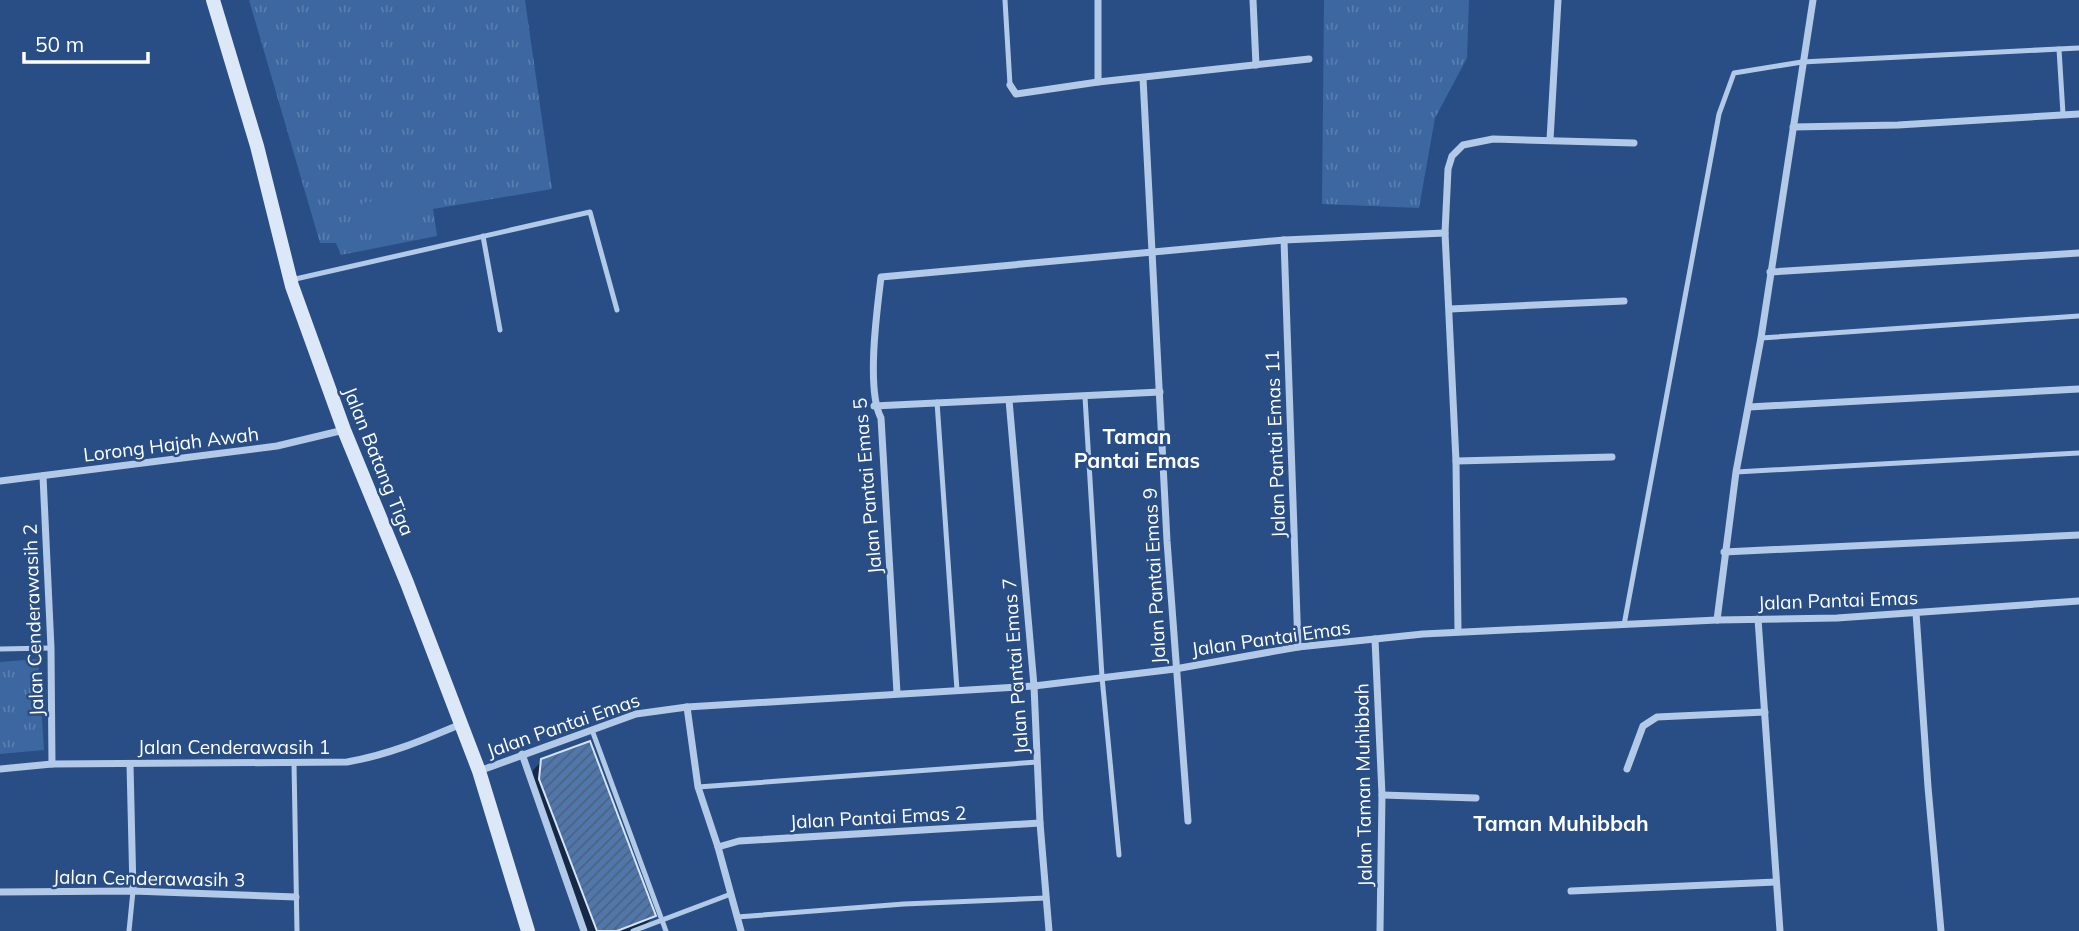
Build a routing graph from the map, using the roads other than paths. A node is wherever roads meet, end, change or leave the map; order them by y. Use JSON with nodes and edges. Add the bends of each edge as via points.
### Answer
{"nodes":[{"id":1,"x":213,"y":0,"type":"edge"},
{"id":2,"x":1005,"y":0,"type":"edge"},
{"id":3,"x":1098,"y":0,"type":"edge"},
{"id":4,"x":1253,"y":0,"type":"edge"},
{"id":5,"x":1558,"y":0,"type":"edge"},
{"id":6,"x":1813,"y":0,"type":"edge"},
{"id":7,"x":2079,"y":48,"type":"edge"},
{"id":8,"x":2059,"y":49,"type":"junction"},
{"id":9,"x":1309,"y":60,"type":"dead end"},
{"id":10,"x":1802,"y":62,"type":"junction"},
{"id":11,"x":1256,"y":65,"type":"junction"},
{"id":12,"x":1143,"y":78,"type":"junction"},
{"id":13,"x":1098,"y":82,"type":"junction"},
{"id":14,"x":1010,"y":85,"type":"joint"},
{"id":15,"x":2063,"y":114,"type":"junction"},
{"id":16,"x":2079,"y":114,"type":"edge"},
{"id":17,"x":1793,"y":127,"type":"junction"},
{"id":18,"x":1550,"y":140,"type":"junction"},
{"id":19,"x":1634,"y":143,"type":"dead end"},
{"id":20,"x":1445,"y":233,"type":"junction"},
{"id":21,"x":483,"y":236,"type":"junction"},
{"id":22,"x":1284,"y":240,"type":"junction"},
{"id":23,"x":1152,"y":253,"type":"junction"},
{"id":24,"x":2079,"y":253,"type":"edge"},
{"id":25,"x":1770,"y":272,"type":"junction"},
{"id":26,"x":290,"y":280,"type":"junction"},
{"id":27,"x":1624,"y":301,"type":"dead end"},
{"id":28,"x":1450,"y":309,"type":"junction"},
{"id":29,"x":617,"y":310,"type":"dead end"},
{"id":30,"x":2079,"y":316,"type":"edge"},
{"id":31,"x":500,"y":330,"type":"dead end"},
{"id":32,"x":1761,"y":338,"type":"junction"},
{"id":33,"x":2079,"y":389,"type":"edge"},
{"id":34,"x":1160,"y":392,"type":"junction"},
{"id":35,"x":1086,"y":397,"type":"junction"},
{"id":36,"x":1009,"y":400,"type":"junction"},
{"id":37,"x":937,"y":402,"type":"junction"},
{"id":38,"x":874,"y":406,"type":"junction"},
{"id":39,"x":1749,"y":407,"type":"junction"},
{"id":40,"x":344,"y":430,"type":"junction"},
{"id":41,"x":2079,"y":453,"type":"edge"},
{"id":42,"x":1612,"y":457,"type":"dead end"},
{"id":43,"x":1456,"y":461,"type":"junction"},
{"id":44,"x":1736,"y":472,"type":"junction"},
{"id":45,"x":43,"y":476,"type":"junction"},
{"id":46,"x":0,"y":481,"type":"edge"},
{"id":47,"x":2079,"y":535,"type":"edge"},
{"id":48,"x":1724,"y":552,"type":"junction"},
{"id":49,"x":2079,"y":601,"type":"edge"},
{"id":50,"x":1916,"y":613,"type":"junction"},
{"id":51,"x":1758,"y":618,"type":"junction"},
{"id":52,"x":1717,"y":620,"type":"junction"},
{"id":53,"x":1624,"y":625,"type":"junction"},
{"id":54,"x":1458,"y":631,"type":"junction"},
{"id":55,"x":1375,"y":639,"type":"junction"},
{"id":56,"x":51,"y":648,"type":"junction"},
{"id":57,"x":1298,"y":648,"type":"junction"},
{"id":58,"x":0,"y":649,"type":"edge"},
{"id":59,"x":1175,"y":669,"type":"junction"},
{"id":60,"x":1102,"y":677,"type":"junction"},
{"id":61,"x":1034,"y":686,"type":"junction"},
{"id":62,"x":957,"y":690,"type":"junction"},
{"id":63,"x":898,"y":693,"type":"junction"},
{"id":64,"x":687,"y":707,"type":"junction"},
{"id":65,"x":1765,"y":712,"type":"junction"},
{"id":66,"x":461,"y":724,"type":"junction"},
{"id":67,"x":592,"y":730,"type":"junction"},
{"id":68,"x":523,"y":754,"type":"junction"},
{"id":69,"x":1037,"y":762,"type":"junction"},
{"id":70,"x":294,"y":763,"type":"junction"},
{"id":71,"x":52,"y":764,"type":"junction"},
{"id":72,"x":130,"y":764,"type":"junction"},
{"id":73,"x":0,"y":769,"type":"edge"},
{"id":74,"x":1628,"y":769,"type":"dead end"},
{"id":75,"x":479,"y":771,"type":"junction"},
{"id":76,"x":698,"y":788,"type":"junction"},
{"id":77,"x":1382,"y":795,"type":"junction"},
{"id":78,"x":1476,"y":797,"type":"dead end"},
{"id":79,"x":1188,"y":821,"type":"dead end"},
{"id":80,"x":1040,"y":824,"type":"junction"},
{"id":81,"x":718,"y":847,"type":"junction"},
{"id":82,"x":1119,"y":855,"type":"dead end"},
{"id":83,"x":1776,"y":882,"type":"junction"},
{"id":84,"x":133,"y":891,"type":"junction"},
{"id":85,"x":1571,"y":891,"type":"dead end"},
{"id":86,"x":0,"y":892,"type":"edge"},
{"id":87,"x":731,"y":894,"type":"junction"},
{"id":88,"x":296,"y":897,"type":"junction"},
{"id":89,"x":1046,"y":898,"type":"junction"},
{"id":90,"x":737,"y":917,"type":"junction"},
{"id":91,"x":663,"y":919,"type":"junction"},
{"id":92,"x":129,"y":931,"type":"edge"},
{"id":93,"x":297,"y":931,"type":"edge"},
{"id":94,"x":528,"y":931,"type":"edge"},
{"id":95,"x":584,"y":931,"type":"edge"},
{"id":96,"x":633,"y":931,"type":"edge"},
{"id":97,"x":666,"y":931,"type":"edge"},
{"id":98,"x":741,"y":931,"type":"edge"},
{"id":99,"x":1049,"y":931,"type":"edge"},
{"id":100,"x":1380,"y":931,"type":"edge"},
{"id":101,"x":1780,"y":931,"type":"edge"},
{"id":102,"x":1941,"y":931,"type":"edge"}],
"edges":[{"from":1,"to":26,"type":"main road","name":"Jalan Batang Tiga","via":[[257,146]]},
{"from":2,"to":14,"type":"lane"},
{"from":3,"to":13,"type":"street"},
{"from":4,"to":11,"type":"street"},
{"from":5,"to":18,"type":"street"},
{"from":6,"to":10,"type":"street"},
{"from":7,"to":8,"type":"lane"},
{"from":8,"to":10,"type":"lane"},
{"from":8,"to":15,"type":"lane"},
{"from":9,"to":11,"type":"street"},
{"from":10,"to":17,"type":"street"},
{"from":10,"to":53,"type":"lane","via":[[1734,73],[1719,114]]},
{"from":11,"to":12,"type":"street"},
{"from":12,"to":13,"type":"street"},
{"from":12,"to":23,"type":"street","name":"Jalan Pantai Emas 9"},
{"from":13,"to":14,"type":"street","via":[[1016,94]]},
{"from":15,"to":16,"type":"street"},
{"from":15,"to":17,"type":"street"},
{"from":17,"to":25,"type":"street"},
{"from":18,"to":19,"type":"street"},
{"from":18,"to":20,"type":"street","via":[[1493,139],[1463,145],[1451,156],[1448,169]]},
{"from":20,"to":22,"type":"street"},
{"from":20,"to":28,"type":"street"},
{"from":21,"to":26,"type":"lane"},
{"from":21,"to":29,"type":"lane","via":[[590,212]]},
{"from":21,"to":31,"type":"lane"},
{"from":22,"to":23,"type":"street"},
{"from":22,"to":57,"type":"street","name":"Jalan Pantai Emas 11"},
{"from":23,"to":34,"type":"street","name":"Jalan Pantai Emas 9"},
{"from":23,"to":38,"type":"street","name":"Jalan Pantai Emas 5","via":[[881,276],[874,326]]},
{"from":24,"to":25,"type":"street"},
{"from":25,"to":32,"type":"street"},
{"from":26,"to":40,"type":"main road","name":"Jalan Batang Tiga"},
{"from":27,"to":28,"type":"street"},
{"from":28,"to":43,"type":"street"},
{"from":30,"to":32,"type":"lane"},
{"from":32,"to":39,"type":"street"},
{"from":33,"to":39,"type":"street"},
{"from":34,"to":35,"type":"street"},
{"from":34,"to":59,"type":"street","name":"Jalan Pantai Emas 9"},
{"from":35,"to":36,"type":"street"},
{"from":35,"to":60,"type":"lane"},
{"from":36,"to":37,"type":"street"},
{"from":36,"to":61,"type":"street","name":"Jalan Pantai Emas 7"},
{"from":37,"to":38,"type":"street"},
{"from":37,"to":62,"type":"lane"},
{"from":38,"to":63,"type":"street","name":"Jalan Pantai Emas 5","via":[[881,418]]},
{"from":39,"to":44,"type":"street"},
{"from":40,"to":45,"type":"street","name":"Lorong Hajah Awah","via":[[277,446]]},
{"from":40,"to":66,"type":"main road","name":"Jalan Batang Tiga"},
{"from":41,"to":44,"type":"lane"},
{"from":42,"to":43,"type":"street"},
{"from":43,"to":54,"type":"street"},
{"from":44,"to":48,"type":"street"},
{"from":45,"to":46,"type":"street","name":"Lorong Hajah Awah"},
{"from":45,"to":56,"type":"street","name":"Jalan Cenderawasih 2"},
{"from":47,"to":48,"type":"street"},
{"from":48,"to":52,"type":"street"},
{"from":49,"to":50,"type":"street","name":"Jalan Pantai Emas"},
{"from":50,"to":51,"type":"street","name":"Jalan Pantai Emas"},
{"from":50,"to":102,"type":"street"},
{"from":51,"to":52,"type":"street","name":"Jalan Pantai Emas"},
{"from":51,"to":65,"type":"street"},
{"from":52,"to":53,"type":"street","name":"Jalan Pantai Emas"},
{"from":53,"to":54,"type":"street","name":"Jalan Pantai Emas"},
{"from":54,"to":55,"type":"street","name":"Jalan Pantai Emas"},
{"from":55,"to":57,"type":"street","name":"Jalan Pantai Emas"},
{"from":55,"to":77,"type":"street","name":"Jalan Taman Muhibbah"},
{"from":56,"to":58,"type":"lane"},
{"from":56,"to":71,"type":"street","name":"Jalan Cenderawasih 2"},
{"from":57,"to":59,"type":"street","name":"Jalan Pantai Emas"},
{"from":59,"to":60,"type":"street","name":"Jalan Pantai Emas"},
{"from":59,"to":79,"type":"street","name":"Jalan Pantai Emas 9"},
{"from":60,"to":61,"type":"street","name":"Jalan Pantai Emas"},
{"from":60,"to":82,"type":"lane"},
{"from":61,"to":62,"type":"street","name":"Jalan Pantai Emas"},
{"from":61,"to":69,"type":"street","name":"Jalan Pantai Emas 7"},
{"from":62,"to":63,"type":"street","name":"Jalan Pantai Emas"},
{"from":63,"to":64,"type":"street","name":"Jalan Pantai Emas"},
{"from":64,"to":67,"type":"street","name":"Jalan Pantai Emas","via":[[636,714]]},
{"from":64,"to":76,"type":"street"},
{"from":65,"to":74,"type":"street","via":[[1657,717],[1643,726]]},
{"from":65,"to":83,"type":"street"},
{"from":66,"to":70,"type":"street","name":"Jalan Cenderawasih 1","via":[[376,757]]},
{"from":66,"to":75,"type":"main road","name":"Jalan Batang Tiga"},
{"from":67,"to":68,"type":"street","name":"Jalan Pantai Emas"},
{"from":67,"to":91,"type":"lane"},
{"from":68,"to":75,"type":"street","name":"Jalan Pantai Emas"},
{"from":68,"to":95,"type":"street"},
{"from":69,"to":76,"type":"lane"},
{"from":69,"to":80,"type":"street","name":"Jalan Pantai Emas 7"},
{"from":70,"to":72,"type":"street","name":"Jalan Cenderawasih 1"},
{"from":70,"to":88,"type":"lane"},
{"from":71,"to":72,"type":"street","name":"Jalan Cenderawasih 1"},
{"from":71,"to":73,"type":"street","name":"Jalan Cenderawasih 1"},
{"from":72,"to":84,"type":"street"},
{"from":75,"to":94,"type":"main road","name":"Jalan Batang Tiga"},
{"from":76,"to":81,"type":"street"},
{"from":77,"to":78,"type":"street"},
{"from":77,"to":100,"type":"street","name":"Jalan Taman Muhibbah"},
{"from":80,"to":81,"type":"street","name":"Jalan Pantai Emas 2","via":[[738,841]]},
{"from":80,"to":89,"type":"street","name":"Jalan Pantai Emas 7"},
{"from":81,"to":87,"type":"street"},
{"from":83,"to":85,"type":"street"},
{"from":83,"to":101,"type":"street"},
{"from":84,"to":86,"type":"street","name":"Jalan Cenderawasih 3"},
{"from":84,"to":88,"type":"street","name":"Jalan Cenderawasih 3"},
{"from":84,"to":92,"type":"lane"},
{"from":87,"to":90,"type":"street"},
{"from":87,"to":91,"type":"lane"},
{"from":88,"to":93,"type":"lane"},
{"from":89,"to":90,"type":"lane"},
{"from":89,"to":99,"type":"street","name":"Jalan Pantai Emas 7"},
{"from":90,"to":98,"type":"street"},
{"from":91,"to":96,"type":"lane"},
{"from":91,"to":97,"type":"lane"}]}
